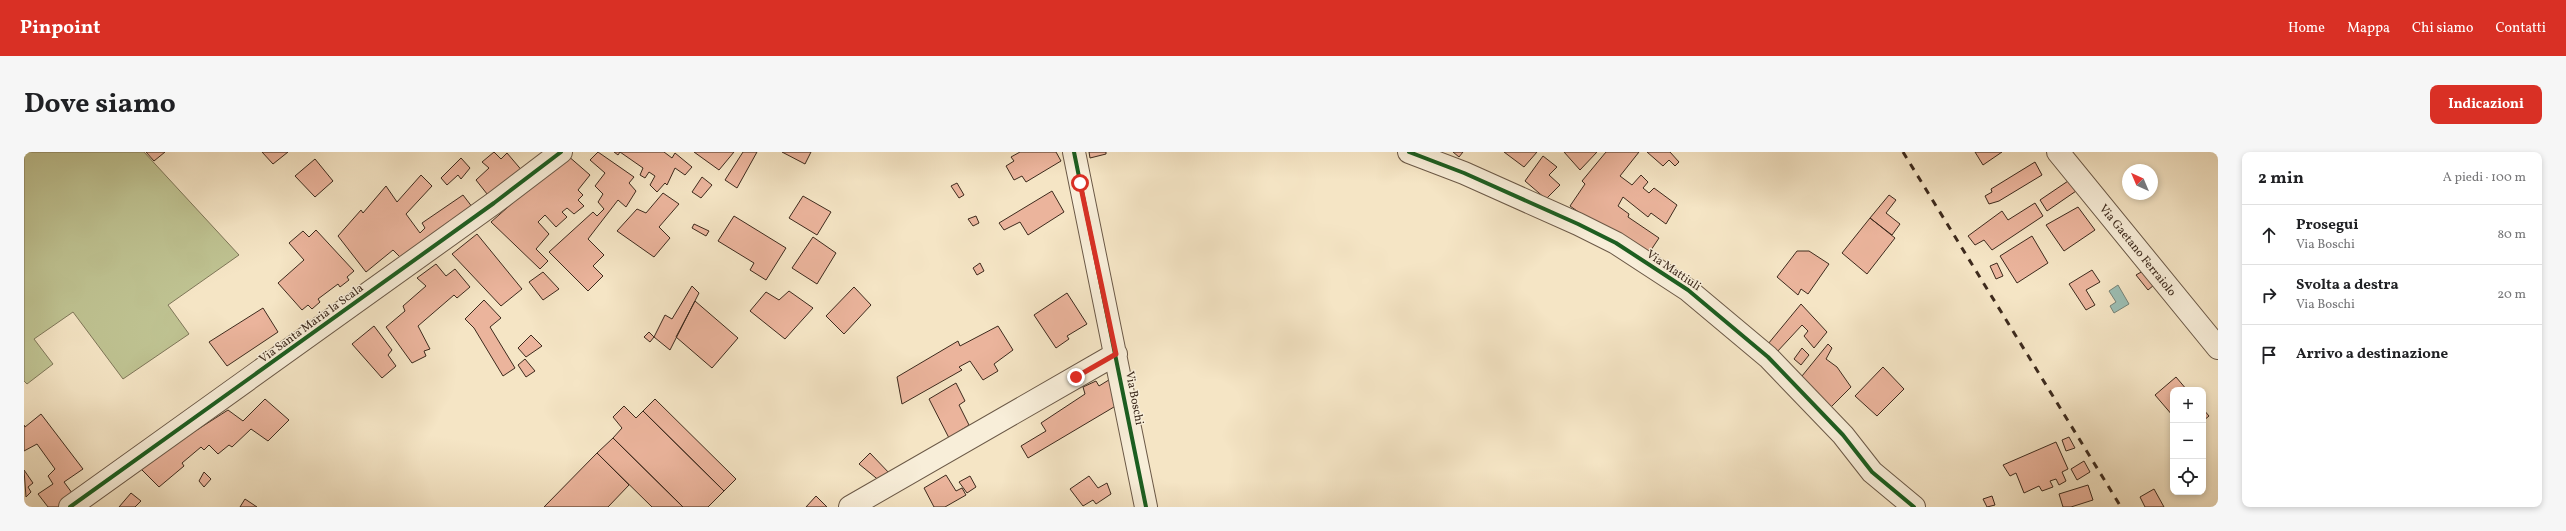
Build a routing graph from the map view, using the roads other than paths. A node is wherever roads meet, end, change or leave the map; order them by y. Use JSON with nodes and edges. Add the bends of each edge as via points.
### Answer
{"nodes":[{"id":1,"x":561,"y":152,"type":"edge"},
{"id":2,"x":1074,"y":152,"type":"edge"},
{"id":3,"x":1408,"y":152,"type":"edge"},
{"id":4,"x":2058,"y":152,"type":"edge"},
{"id":5,"x":2218,"y":348,"type":"edge"},
{"id":6,"x":1116,"y":354,"type":"junction"},
{"id":7,"x":70,"y":507,"type":"edge"},
{"id":8,"x":850,"y":507,"type":"edge"},
{"id":9,"x":1146,"y":507,"type":"edge"},
{"id":10,"x":1914,"y":507,"type":"edge"}],
"edges":[{"from":1,"to":7,"type":"street","name":"Via Santa Maria la Scala","via":[[494,203]]},
{"from":2,"to":6,"type":"street","name":"Via Boschi"},
{"from":3,"to":10,"type":"street","name":"Via Mattiuli","via":[[1464,173],[1578,224],[1616,243],[1688,290],[1768,357],[1843,435],[1872,472]]},
{"from":4,"to":5,"type":"street","name":"Via Gaetano Ferraiolo"},
{"from":6,"to":8,"type":"street"},
{"from":6,"to":9,"type":"street","name":"Via Boschi"}]}
